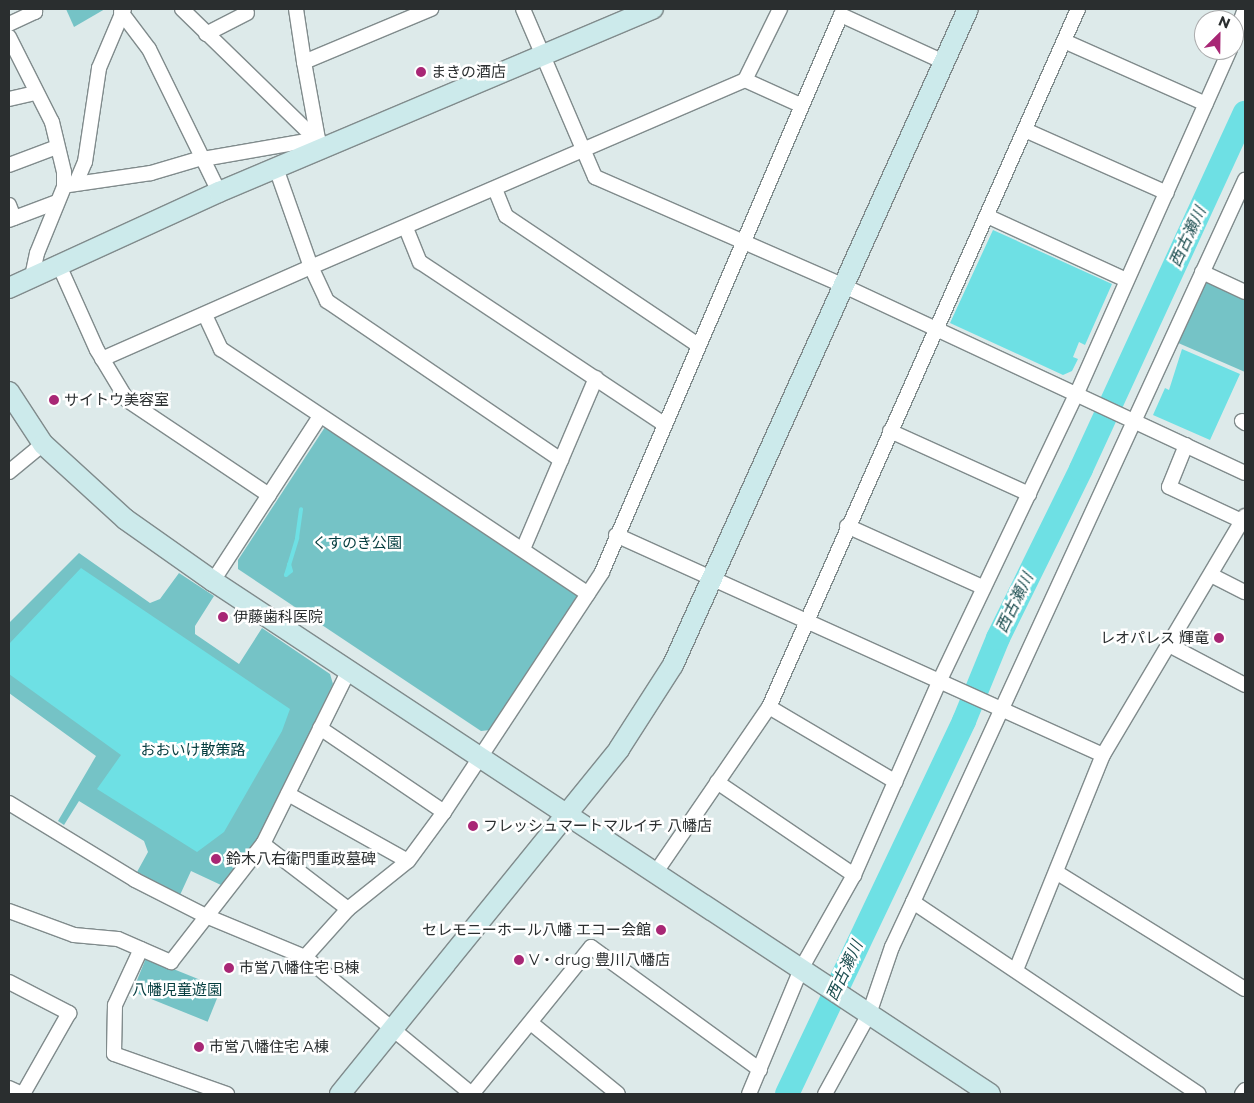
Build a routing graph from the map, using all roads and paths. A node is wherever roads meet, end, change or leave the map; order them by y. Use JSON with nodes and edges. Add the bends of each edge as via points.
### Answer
{"nodes":[{"id":1,"x":34,"y":9,"type":"edge"},
{"id":2,"x":182,"y":9,"type":"edge"},
{"id":3,"x":296,"y":9,"type":"edge"},
{"id":4,"x":431,"y":9,"type":"edge"},
{"id":5,"x":523,"y":9,"type":"edge"},
{"id":6,"x":653,"y":9,"type":"edge"},
{"id":7,"x":780,"y":9,"type":"edge"},
{"id":8,"x":968,"y":9,"type":"edge"},
{"id":9,"x":1078,"y":9,"type":"edge"},
{"id":10,"x":123,"y":11,"type":"edge"},
{"id":11,"x":247,"y":13,"type":"dead end"},
{"id":12,"x":9,"y":24,"type":"edge"},
{"id":13,"x":206,"y":34,"type":"junction"},
{"id":14,"x":9,"y":37,"type":"edge"},
{"id":15,"x":1064,"y":41,"type":"junction"},
{"id":16,"x":544,"y":55,"type":"junction"},
{"id":17,"x":1226,"y":60,"type":"edge"},
{"id":18,"x":304,"y":62,"type":"junction"},
{"id":19,"x":944,"y":62,"type":"junction"},
{"id":20,"x":745,"y":80,"type":"junction"},
{"id":21,"x":36,"y":93,"type":"junction"},
{"id":22,"x":9,"y":99,"type":"edge"},
{"id":23,"x":1206,"y":104,"type":"junction"},
{"id":24,"x":800,"y":105,"type":"junction"},
{"id":25,"x":1024,"y":130,"type":"junction"},
{"id":26,"x":321,"y":143,"type":"junction"},
{"id":27,"x":57,"y":147,"type":"junction"},
{"id":28,"x":583,"y":151,"type":"junction"},
{"id":29,"x":202,"y":158,"type":"junction"},
{"id":30,"x":9,"y":165,"type":"edge"},
{"id":31,"x":276,"y":168,"type":"junction"},
{"id":32,"x":1245,"y":183,"type":"edge"},
{"id":33,"x":70,"y":185,"type":"junction"},
{"id":34,"x":495,"y":189,"type":"junction"},
{"id":35,"x":219,"y":192,"type":"junction"},
{"id":36,"x":1167,"y":193,"type":"junction"},
{"id":37,"x":57,"y":202,"type":"junction"},
{"id":38,"x":10,"y":214,"type":"edge"},
{"id":39,"x":986,"y":216,"type":"junction"},
{"id":40,"x":406,"y":228,"type":"junction"},
{"id":41,"x":742,"y":242,"type":"junction"},
{"id":42,"x":58,"y":263,"type":"junction"},
{"id":43,"x":311,"y":267,"type":"junction"},
{"id":44,"x":1202,"y":272,"type":"junction"},
{"id":45,"x":32,"y":278,"type":"junction"},
{"id":46,"x":1126,"y":280,"type":"junction"},
{"id":47,"x":844,"y":286,"type":"junction"},
{"id":48,"x":9,"y":288,"type":"edge"},
{"id":49,"x":1245,"y":292,"type":"edge"},
{"id":50,"x":205,"y":314,"type":"junction"},
{"id":51,"x":935,"y":328,"type":"junction"},
{"id":52,"x":698,"y":345,"type":"junction"},
{"id":53,"x":102,"y":359,"type":"junction"},
{"id":54,"x":596,"y":378,"type":"junction"},
{"id":55,"x":9,"y":392,"type":"edge"},
{"id":56,"x":1077,"y":393,"type":"junction"},
{"id":57,"x":320,"y":416,"type":"junction"},
{"id":58,"x":1130,"y":418,"type":"junction"},
{"id":59,"x":665,"y":425,"type":"junction"},
{"id":60,"x":890,"y":431,"type":"junction"},
{"id":61,"x":43,"y":444,"type":"junction"},
{"id":62,"x":1186,"y":445,"type":"junction"},
{"id":63,"x":561,"y":460,"type":"junction"},
{"id":64,"x":9,"y":472,"type":"edge"},
{"id":65,"x":1245,"y":473,"type":"edge"},
{"id":66,"x":1028,"y":494,"type":"junction"},
{"id":67,"x":269,"y":495,"type":"junction"},
{"id":68,"x":1244,"y":518,"type":"edge"},
{"id":69,"x":847,"y":526,"type":"junction"},
{"id":70,"x":616,"y":535,"type":"junction"},
{"id":71,"x":523,"y":549,"type":"junction"},
{"id":72,"x":1211,"y":574,"type":"junction"},
{"id":73,"x":714,"y":579,"type":"junction"},
{"id":74,"x":213,"y":581,"type":"junction"},
{"id":75,"x":984,"y":588,"type":"junction"},
{"id":76,"x":1245,"y":592,"type":"edge"},
{"id":77,"x":588,"y":594,"type":"junction"},
{"id":78,"x":806,"y":620,"type":"junction"},
{"id":79,"x":1171,"y":646,"type":"junction"},
{"id":80,"x":349,"y":670,"type":"junction"},
{"id":81,"x":945,"y":685,"type":"junction"},
{"id":82,"x":1245,"y":685,"type":"edge"},
{"id":83,"x":769,"y":707,"type":"junction"},
{"id":84,"x":996,"y":708,"type":"junction"},
{"id":85,"x":320,"y":728,"type":"junction"},
{"id":86,"x":1103,"y":755,"type":"junction"},
{"id":87,"x":481,"y":756,"type":"junction"},
{"id":88,"x":717,"y":782,"type":"junction"},
{"id":89,"x":896,"y":782,"type":"junction"},
{"id":90,"x":288,"y":794,"type":"junction"},
{"id":91,"x":9,"y":803,"type":"edge"},
{"id":92,"x":444,"y":812,"type":"junction"},
{"id":93,"x":566,"y":814,"type":"junction"},
{"id":94,"x":263,"y":844,"type":"junction"},
{"id":95,"x":408,"y":861,"type":"junction"},
{"id":96,"x":656,"y":872,"type":"junction"},
{"id":97,"x":1056,"y":872,"type":"junction"},
{"id":98,"x":854,"y":875,"type":"junction"},
{"id":99,"x":913,"y":902,"type":"junction"},
{"id":100,"x":348,"y":908,"type":"junction"},
{"id":101,"x":9,"y":911,"type":"edge"},
{"id":102,"x":206,"y":916,"type":"junction"},
{"id":103,"x":140,"y":949,"type":"junction"},
{"id":104,"x":305,"y":957,"type":"junction"},
{"id":105,"x":801,"y":969,"type":"junction"},
{"id":106,"x":1016,"y":970,"type":"junction"},
{"id":107,"x":9,"y":982,"type":"edge"},
{"id":108,"x":1245,"y":990,"type":"edge"},
{"id":109,"x":869,"y":1014,"type":"junction"},
{"id":110,"x":531,"y":1023,"type":"junction"},
{"id":111,"x":392,"y":1029,"type":"junction"},
{"id":112,"x":760,"y":1070,"type":"junction"},
{"id":113,"x":9,"y":1088,"type":"edge"},
{"id":114,"x":1245,"y":1090,"type":"edge"},
{"id":115,"x":23,"y":1094,"type":"edge"},
{"id":116,"x":227,"y":1094,"type":"edge"},
{"id":117,"x":340,"y":1094,"type":"edge"},
{"id":118,"x":472,"y":1094,"type":"edge"},
{"id":119,"x":618,"y":1094,"type":"edge"},
{"id":120,"x":749,"y":1094,"type":"edge"},
{"id":121,"x":825,"y":1094,"type":"edge"},
{"id":122,"x":990,"y":1094,"type":"edge"},
{"id":123,"x":1199,"y":1094,"type":"edge"},
{"id":124,"x":1242,"y":1094,"type":"edge"}],
"edges":[{"from":1,"to":12,"type":"street","via":[[35,12]]},
{"from":2,"to":13,"type":"street"},
{"from":3,"to":18,"type":"street"},
{"from":4,"to":18,"type":"street"},
{"from":5,"to":16,"type":"street"},
{"from":6,"to":16,"type":"street"},
{"from":7,"to":20,"type":"street"},
{"from":8,"to":19,"type":"street"},
{"from":9,"to":15,"type":"street"},
{"from":10,"to":29,"type":"street","via":[[149,49]]},
{"from":10,"to":33,"type":"street","via":[[100,68],[85,162]]},
{"from":11,"to":13,"type":"street"},
{"from":13,"to":26,"type":"street"},
{"from":14,"to":21,"type":"street"},
{"from":15,"to":23,"type":"street"},
{"from":15,"to":25,"type":"street"},
{"from":16,"to":26,"type":"street"},
{"from":16,"to":28,"type":"street"},
{"from":17,"to":23,"type":"street"},
{"from":18,"to":26,"type":"street"},
{"from":19,"to":24,"type":"street","via":[[841,15]]},
{"from":19,"to":47,"type":"street"},
{"from":20,"to":24,"type":"street"},
{"from":20,"to":28,"type":"street"},
{"from":21,"to":22,"type":"street"},
{"from":21,"to":27,"type":"street","via":[[52,122]]},
{"from":23,"to":36,"type":"street"},
{"from":24,"to":41,"type":"street"},
{"from":25,"to":36,"type":"street"},
{"from":25,"to":39,"type":"street"},
{"from":26,"to":29,"type":"street"},
{"from":26,"to":31,"type":"street"},
{"from":27,"to":30,"type":"street"},
{"from":27,"to":33,"type":"street"},
{"from":28,"to":34,"type":"street"},
{"from":28,"to":41,"type":"street","via":[[595,177]]},
{"from":29,"to":33,"type":"street","via":[[151,173]]},
{"from":29,"to":35,"type":"street"},
{"from":31,"to":35,"type":"street"},
{"from":31,"to":43,"type":"street"},
{"from":32,"to":44,"type":"street"},
{"from":33,"to":37,"type":"street"},
{"from":34,"to":40,"type":"street"},
{"from":34,"to":52,"type":"street","via":[[506,216]]},
{"from":35,"to":42,"type":"street"},
{"from":36,"to":46,"type":"street"},
{"from":37,"to":38,"type":"street"},
{"from":37,"to":45,"type":"street","via":[[37,253]]},
{"from":39,"to":46,"type":"street"},
{"from":39,"to":51,"type":"street"},
{"from":40,"to":43,"type":"street"},
{"from":40,"to":54,"type":"street","via":[[420,262]]},
{"from":41,"to":47,"type":"street"},
{"from":41,"to":52,"type":"street"},
{"from":42,"to":45,"type":"street"},
{"from":42,"to":53,"type":"street"},
{"from":43,"to":50,"type":"street"},
{"from":43,"to":63,"type":"street","via":[[326,301]]},
{"from":44,"to":49,"type":"street"},
{"from":44,"to":58,"type":"street"},
{"from":45,"to":48,"type":"street"},
{"from":46,"to":56,"type":"street"},
{"from":47,"to":51,"type":"street"},
{"from":47,"to":73,"type":"street"},
{"from":50,"to":53,"type":"street"},
{"from":50,"to":57,"type":"street","via":[[221,350]]},
{"from":51,"to":56,"type":"street"},
{"from":51,"to":60,"type":"street"},
{"from":52,"to":59,"type":"street"},
{"from":53,"to":67,"type":"street","via":[[127,400]]},
{"from":54,"to":59,"type":"street"},
{"from":54,"to":63,"type":"street"},
{"from":55,"to":61,"type":"street"},
{"from":56,"to":58,"type":"street"},
{"from":56,"to":66,"type":"street"},
{"from":57,"to":67,"type":"street"},
{"from":57,"to":71,"type":"street"},
{"from":58,"to":62,"type":"street"},
{"from":58,"to":84,"type":"street"},
{"from":59,"to":70,"type":"street"},
{"from":60,"to":66,"type":"street"},
{"from":60,"to":69,"type":"street"},
{"from":61,"to":64,"type":"street"},
{"from":61,"to":74,"type":"street","via":[[125,519]]},
{"from":62,"to":65,"type":"street"},
{"from":62,"to":68,"type":"street","via":[[1169,487]]},
{"from":63,"to":71,"type":"street"},
{"from":66,"to":75,"type":"street"},
{"from":67,"to":74,"type":"street"},
{"from":68,"to":72,"type":"street"},
{"from":69,"to":75,"type":"street"},
{"from":69,"to":78,"type":"street"},
{"from":70,"to":73,"type":"street"},
{"from":70,"to":77,"type":"street","via":[[602,572]]},
{"from":71,"to":77,"type":"street"},
{"from":72,"to":76,"type":"street"},
{"from":72,"to":79,"type":"street"},
{"from":73,"to":78,"type":"street"},
{"from":73,"to":93,"type":"street","via":[[673,665],[648,706]]},
{"from":74,"to":80,"type":"street"},
{"from":75,"to":81,"type":"street"},
{"from":77,"to":87,"type":"street"},
{"from":78,"to":81,"type":"street"},
{"from":78,"to":83,"type":"street"},
{"from":79,"to":82,"type":"street"},
{"from":79,"to":86,"type":"street"},
{"from":80,"to":85,"type":"street"},
{"from":80,"to":87,"type":"street"},
{"from":81,"to":84,"type":"street"},
{"from":81,"to":89,"type":"street"},
{"from":83,"to":88,"type":"street"},
{"from":83,"to":89,"type":"street"},
{"from":84,"to":86,"type":"street"},
{"from":84,"to":99,"type":"street"},
{"from":85,"to":90,"type":"street"},
{"from":85,"to":92,"type":"street"},
{"from":86,"to":97,"type":"street"},
{"from":87,"to":92,"type":"street"},
{"from":87,"to":93,"type":"street"},
{"from":88,"to":96,"type":"street"},
{"from":88,"to":98,"type":"street"},
{"from":89,"to":98,"type":"street"},
{"from":90,"to":94,"type":"street"},
{"from":90,"to":95,"type":"street"},
{"from":91,"to":102,"type":"street","via":[[135,880]]},
{"from":92,"to":95,"type":"street"},
{"from":93,"to":96,"type":"street"},
{"from":93,"to":111,"type":"street"},
{"from":94,"to":100,"type":"street"},
{"from":94,"to":102,"type":"street"},
{"from":95,"to":100,"type":"street"},
{"from":96,"to":105,"type":"street"},
{"from":97,"to":106,"type":"street"},
{"from":97,"to":108,"type":"street"},
{"from":98,"to":105,"type":"street"},
{"from":99,"to":106,"type":"street"},
{"from":99,"to":109,"type":"street","via":[[892,947]]},
{"from":100,"to":104,"type":"street"},
{"from":101,"to":103,"type":"street","via":[[74,935],[118,939]]},
{"from":102,"to":103,"type":"street","via":[[171,962]]},
{"from":102,"to":104,"type":"street"},
{"from":103,"to":116,"type":"street","via":[[115,1005],[114,1054]]},
{"from":104,"to":111,"type":"street"},
{"from":105,"to":109,"type":"street"},
{"from":105,"to":112,"type":"street"},
{"from":106,"to":123,"type":"street"},
{"from":107,"to":115,"type":"street","via":[[69,1013]]},
{"from":109,"to":121,"type":"street"},
{"from":109,"to":122,"type":"street"},
{"from":110,"to":112,"type":"street","via":[[591,947]]},
{"from":110,"to":118,"type":"street"},
{"from":110,"to":119,"type":"street"},
{"from":111,"to":117,"type":"street"},
{"from":111,"to":118,"type":"street"},
{"from":112,"to":120,"type":"street"},
{"from":113,"to":115,"type":"street"},
{"from":114,"to":124,"type":"street"}]}
